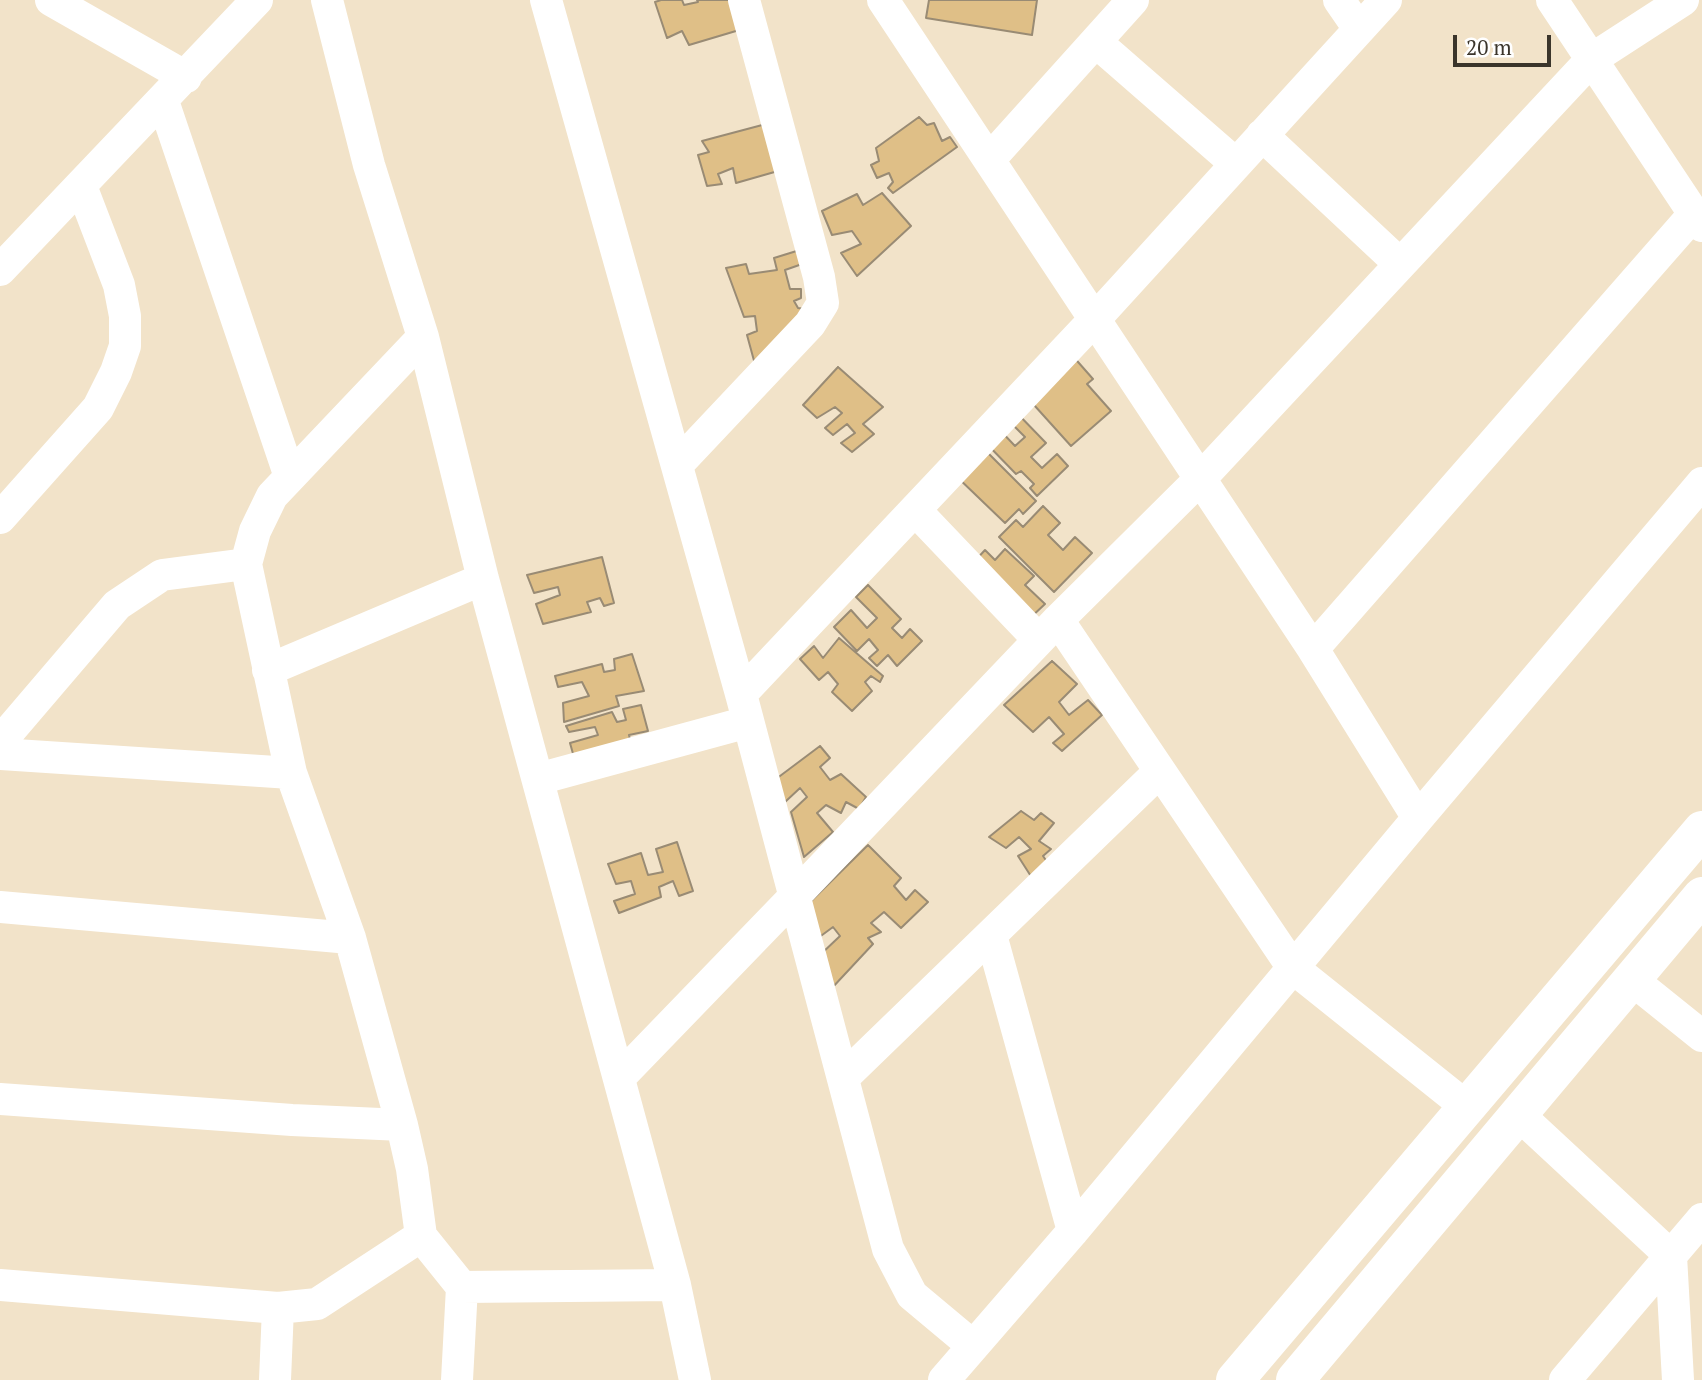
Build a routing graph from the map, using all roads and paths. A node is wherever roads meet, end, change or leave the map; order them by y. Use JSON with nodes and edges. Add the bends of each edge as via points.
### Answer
{"nodes":[{"id":1,"x":51,"y":0,"type":"edge"},
{"id":2,"x":257,"y":0,"type":"edge"},
{"id":3,"x":327,"y":0,"type":"edge"},
{"id":4,"x":546,"y":0,"type":"edge"},
{"id":5,"x":744,"y":0,"type":"edge"},
{"id":6,"x":883,"y":0,"type":"edge"},
{"id":7,"x":1339,"y":0,"type":"edge"},
{"id":8,"x":1386,"y":0,"type":"edge"},
{"id":9,"x":1552,"y":0,"type":"edge"},
{"id":10,"x":1683,"y":0,"type":"edge"},
{"id":11,"x":1126,"y":3,"type":"edge"},
{"id":12,"x":1359,"y":29,"type":"junction"},
{"id":13,"x":1096,"y":42,"type":"junction"},
{"id":14,"x":1592,"y":59,"type":"junction"},
{"id":15,"x":186,"y":77,"type":"junction"},
{"id":16,"x":163,"y":101,"type":"junction"},
{"id":17,"x":1262,"y":135,"type":"junction"},
{"id":18,"x":989,"y":160,"type":"junction"},
{"id":19,"x":1236,"y":164,"type":"junction"},
{"id":20,"x":81,"y":186,"type":"junction"},
{"id":21,"x":1698,"y":220,"type":"edge"},
{"id":22,"x":1400,"y":264,"type":"junction"},
{"id":23,"x":0,"y":270,"type":"edge"},
{"id":24,"x":1094,"y":320,"type":"junction"},
{"id":25,"x":423,"y":337,"type":"junction"},
{"id":26,"x":677,"y":465,"type":"junction"},
{"id":27,"x":290,"y":477,"type":"junction"},
{"id":28,"x":1200,"y":479,"type":"junction"},
{"id":29,"x":1702,"y":483,"type":"edge"},
{"id":30,"x":915,"y":510,"type":"junction"},
{"id":31,"x":0,"y":518,"type":"edge"},
{"id":32,"x":246,"y":564,"type":"junction"},
{"id":33,"x":483,"y":579,"type":"junction"},
{"id":34,"x":1048,"y":630,"type":"junction"},
{"id":35,"x":1313,"y":649,"type":"junction"},
{"id":36,"x":268,"y":670,"type":"junction"},
{"id":37,"x":744,"y":708,"type":"junction"},
{"id":38,"x":0,"y":742,"type":"edge"},
{"id":39,"x":0,"y":754,"type":"edge"},
{"id":40,"x":1159,"y":772,"type":"junction"},
{"id":41,"x":291,"y":774,"type":"junction"},
{"id":42,"x":538,"y":779,"type":"junction"},
{"id":43,"x":1418,"y":818,"type":"junction"},
{"id":44,"x":1702,"y":830,"type":"edge"},
{"id":45,"x":1702,"y":897,"type":"edge"},
{"id":46,"x":793,"y":898,"type":"junction"},
{"id":47,"x":0,"y":906,"type":"edge"},
{"id":48,"x":991,"y":935,"type":"junction"},
{"id":49,"x":350,"y":938,"type":"junction"},
{"id":50,"x":1293,"y":968,"type":"junction"},
{"id":51,"x":1631,"y":979,"type":"junction"},
{"id":52,"x":1702,"y":1036,"type":"edge"},
{"id":53,"x":844,"y":1077,"type":"junction"},
{"id":54,"x":618,"y":1078,"type":"junction"},
{"id":55,"x":0,"y":1099,"type":"edge"},
{"id":56,"x":1468,"y":1108,"type":"junction"},
{"id":57,"x":1519,"y":1115,"type":"junction"},
{"id":58,"x":402,"y":1125,"type":"junction"},
{"id":59,"x":1702,"y":1219,"type":"edge"},
{"id":60,"x":1073,"y":1231,"type":"junction"},
{"id":61,"x":421,"y":1236,"type":"junction"},
{"id":62,"x":1671,"y":1256,"type":"junction"},
{"id":63,"x":0,"y":1285,"type":"edge"},
{"id":64,"x":675,"y":1285,"type":"junction"},
{"id":65,"x":462,"y":1287,"type":"junction"},
{"id":66,"x":278,"y":1308,"type":"junction"},
{"id":67,"x":973,"y":1346,"type":"junction"},
{"id":68,"x":275,"y":1380,"type":"edge"},
{"id":69,"x":457,"y":1380,"type":"edge"},
{"id":70,"x":695,"y":1380,"type":"edge"},
{"id":71,"x":944,"y":1380,"type":"edge"},
{"id":72,"x":1235,"y":1380,"type":"edge"},
{"id":73,"x":1295,"y":1380,"type":"edge"},
{"id":74,"x":1565,"y":1380,"type":"edge"},
{"id":75,"x":1678,"y":1380,"type":"edge"}],
"edges":[{"from":1,"to":15,"type":"street"},
{"from":2,"to":15,"type":"street"},
{"from":3,"to":25,"type":"street","via":[[369,165]]},
{"from":4,"to":26,"type":"street"},
{"from":5,"to":26,"type":"street","via":[[823,303],[810,324]]},
{"from":6,"to":18,"type":"street"},
{"from":7,"to":12,"type":"street"},
{"from":8,"to":12,"type":"street"},
{"from":9,"to":14,"type":"street"},
{"from":10,"to":14,"type":"street"},
{"from":11,"to":13,"type":"street"},
{"from":12,"to":17,"type":"street"},
{"from":13,"to":18,"type":"street"},
{"from":13,"to":19,"type":"street"},
{"from":14,"to":21,"type":"street"},
{"from":14,"to":22,"type":"street"},
{"from":15,"to":16,"type":"street"},
{"from":16,"to":20,"type":"street"},
{"from":16,"to":27,"type":"street"},
{"from":17,"to":19,"type":"street"},
{"from":17,"to":22,"type":"street"},
{"from":18,"to":24,"type":"street"},
{"from":19,"to":24,"type":"street"},
{"from":20,"to":23,"type":"street"},
{"from":20,"to":31,"type":"street","via":[[119,285],[125,346],[98,408]]},
{"from":21,"to":35,"type":"street"},
{"from":22,"to":28,"type":"street"},
{"from":24,"to":28,"type":"street"},
{"from":24,"to":30,"type":"street"},
{"from":25,"to":27,"type":"street"},
{"from":25,"to":33,"type":"street"},
{"from":26,"to":37,"type":"street"},
{"from":27,"to":32,"type":"street","via":[[272,496]]},
{"from":28,"to":34,"type":"street"},
{"from":28,"to":35,"type":"street"},
{"from":29,"to":43,"type":"street"},
{"from":30,"to":34,"type":"street"},
{"from":30,"to":37,"type":"street"},
{"from":32,"to":36,"type":"street"},
{"from":32,"to":38,"type":"street","via":[[162,575],[117,605]]},
{"from":33,"to":36,"type":"street"},
{"from":33,"to":42,"type":"street"},
{"from":34,"to":40,"type":"street"},
{"from":34,"to":46,"type":"street"},
{"from":35,"to":43,"type":"street"},
{"from":36,"to":41,"type":"street"},
{"from":37,"to":42,"type":"street"},
{"from":37,"to":46,"type":"street"},
{"from":39,"to":41,"type":"street"},
{"from":40,"to":48,"type":"street"},
{"from":40,"to":50,"type":"street"},
{"from":41,"to":49,"type":"street"},
{"from":42,"to":54,"type":"street"},
{"from":43,"to":50,"type":"street"},
{"from":44,"to":56,"type":"street"},
{"from":45,"to":51,"type":"street"},
{"from":46,"to":53,"type":"street"},
{"from":46,"to":54,"type":"street"},
{"from":47,"to":49,"type":"street"},
{"from":48,"to":53,"type":"street"},
{"from":48,"to":60,"type":"street"},
{"from":49,"to":58,"type":"street"},
{"from":50,"to":56,"type":"street"},
{"from":50,"to":60,"type":"street"},
{"from":51,"to":52,"type":"street"},
{"from":51,"to":57,"type":"street"},
{"from":53,"to":67,"type":"street","via":[[888,1249],[912,1295]]},
{"from":54,"to":64,"type":"street"},
{"from":55,"to":58,"type":"street"},
{"from":56,"to":72,"type":"street"},
{"from":57,"to":62,"type":"street"},
{"from":57,"to":73,"type":"street"},
{"from":58,"to":61,"type":"street"},
{"from":59,"to":62,"type":"street"},
{"from":60,"to":67,"type":"street"},
{"from":61,"to":65,"type":"street"},
{"from":61,"to":66,"type":"street","via":[[317,1304]]},
{"from":62,"to":74,"type":"street"},
{"from":62,"to":75,"type":"street"},
{"from":63,"to":66,"type":"street"},
{"from":64,"to":65,"type":"street"},
{"from":64,"to":70,"type":"street"},
{"from":65,"to":69,"type":"street"},
{"from":66,"to":68,"type":"street"},
{"from":67,"to":71,"type":"street"}]}
